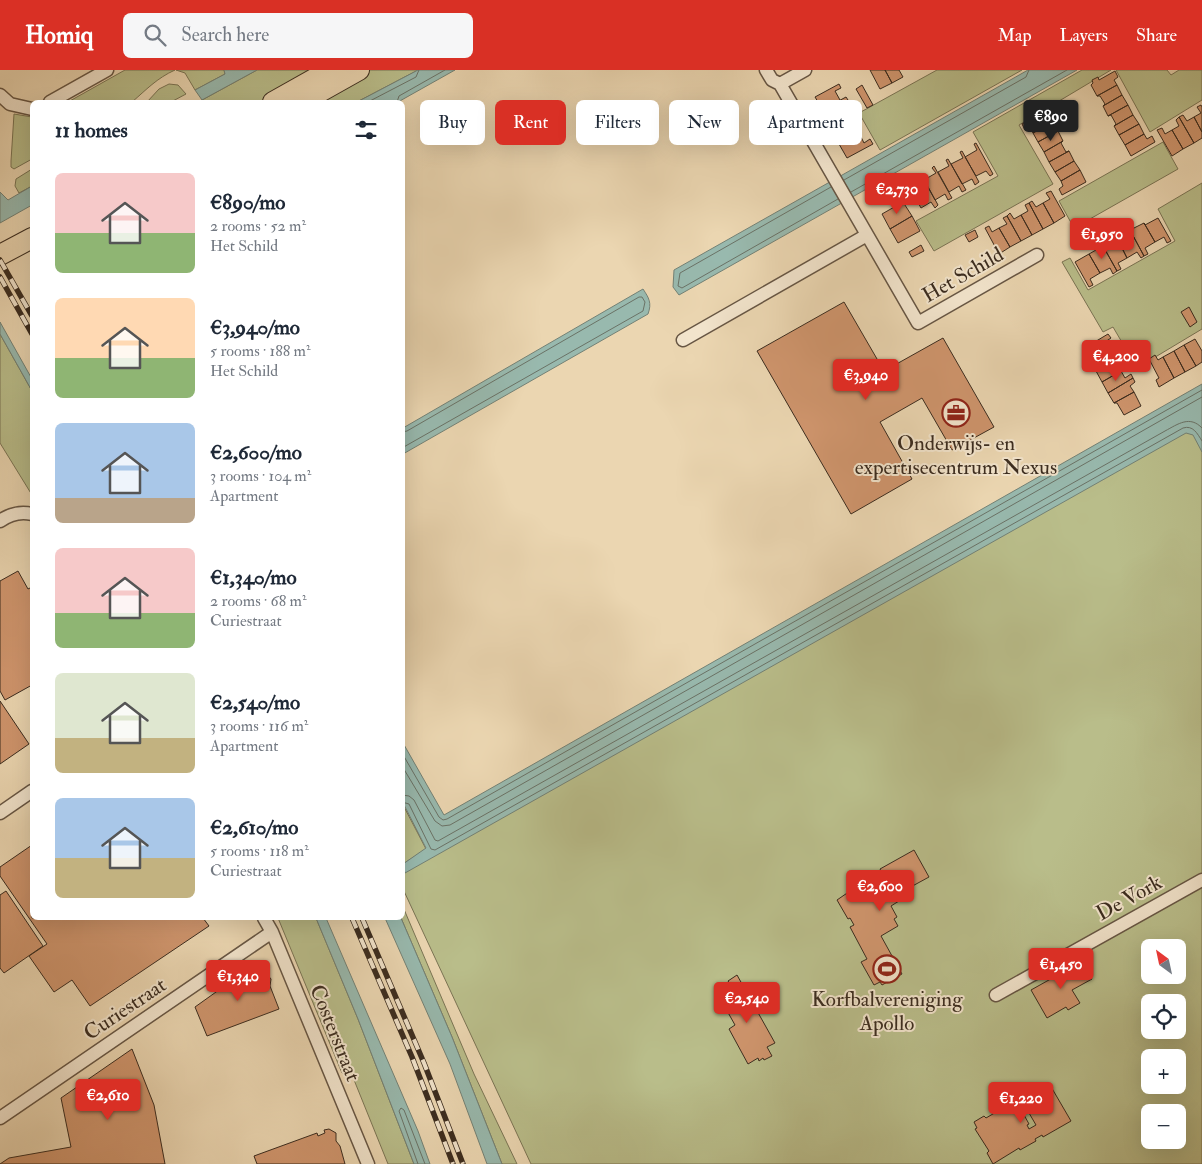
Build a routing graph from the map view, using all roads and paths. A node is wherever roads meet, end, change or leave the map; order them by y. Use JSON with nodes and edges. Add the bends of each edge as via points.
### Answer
{"nodes":[{"id":1,"x":107,"y":70,"type":"edge"},
{"id":2,"x":330,"y":70,"type":"edge"},
{"id":3,"x":359,"y":70,"type":"edge"},
{"id":4,"x":766,"y":70,"type":"edge"},
{"id":5,"x":805,"y":70,"type":"edge"},
{"id":6,"x":780,"y":84,"type":"junction"},
{"id":7,"x":0,"y":95,"type":"edge"},
{"id":8,"x":54,"y":100,"type":"edge"},
{"id":9,"x":278,"y":100,"type":"edge"},
{"id":10,"x":306,"y":100,"type":"edge"},
{"id":11,"x":30,"y":109,"type":"edge"},
{"id":12,"x":867,"y":235,"type":"junction"},
{"id":13,"x":30,"y":239,"type":"edge"},
{"id":14,"x":30,"y":254,"type":"edge"},
{"id":15,"x":0,"y":255,"type":"edge"},
{"id":16,"x":1037,"y":255,"type":"dead end"},
{"id":17,"x":0,"y":270,"type":"edge"},
{"id":18,"x":682,"y":340,"type":"dead end"},
{"id":19,"x":30,"y":514,"type":"edge"},
{"id":20,"x":0,"y":521,"type":"edge"},
{"id":21,"x":30,"y":792,"type":"edge"},
{"id":22,"x":0,"y":813,"type":"edge"},
{"id":23,"x":1202,"y":880,"type":"edge"},
{"id":24,"x":265,"y":920,"type":"edge"},
{"id":25,"x":272,"y":932,"type":"junction"},
{"id":26,"x":996,"y":994,"type":"dead end"},
{"id":27,"x":0,"y":1118,"type":"edge"},
{"id":28,"x":368,"y":1164,"type":"edge"}],
"edges":[{"from":1,"to":8,"type":"street"},
{"from":2,"to":9,"type":"main road"},
{"from":3,"to":10,"type":"main road"},
{"from":4,"to":6,"type":"street","name":"Het Schild","via":[[772,80]]},
{"from":5,"to":6,"type":"street"},
{"from":6,"to":12,"type":"street","name":"Het Schild"},
{"from":7,"to":11,"type":"street","via":[[10,104]]},
{"from":12,"to":16,"type":"street","name":"Het Schild","via":[[918,323]]},
{"from":12,"to":18,"type":"street"},
{"from":13,"to":15,"type":"main road"},
{"from":14,"to":17,"type":"main road"},
{"from":19,"to":20,"type":"street","via":[[9,515]]},
{"from":21,"to":22,"type":"street"},
{"from":23,"to":26,"type":"street","name":"De Vork"},
{"from":24,"to":25,"type":"street","name":"Costerstraat"},
{"from":25,"to":27,"type":"street","name":"Curiestraat"},
{"from":25,"to":28,"type":"street","name":"Costerstraat"}]}
